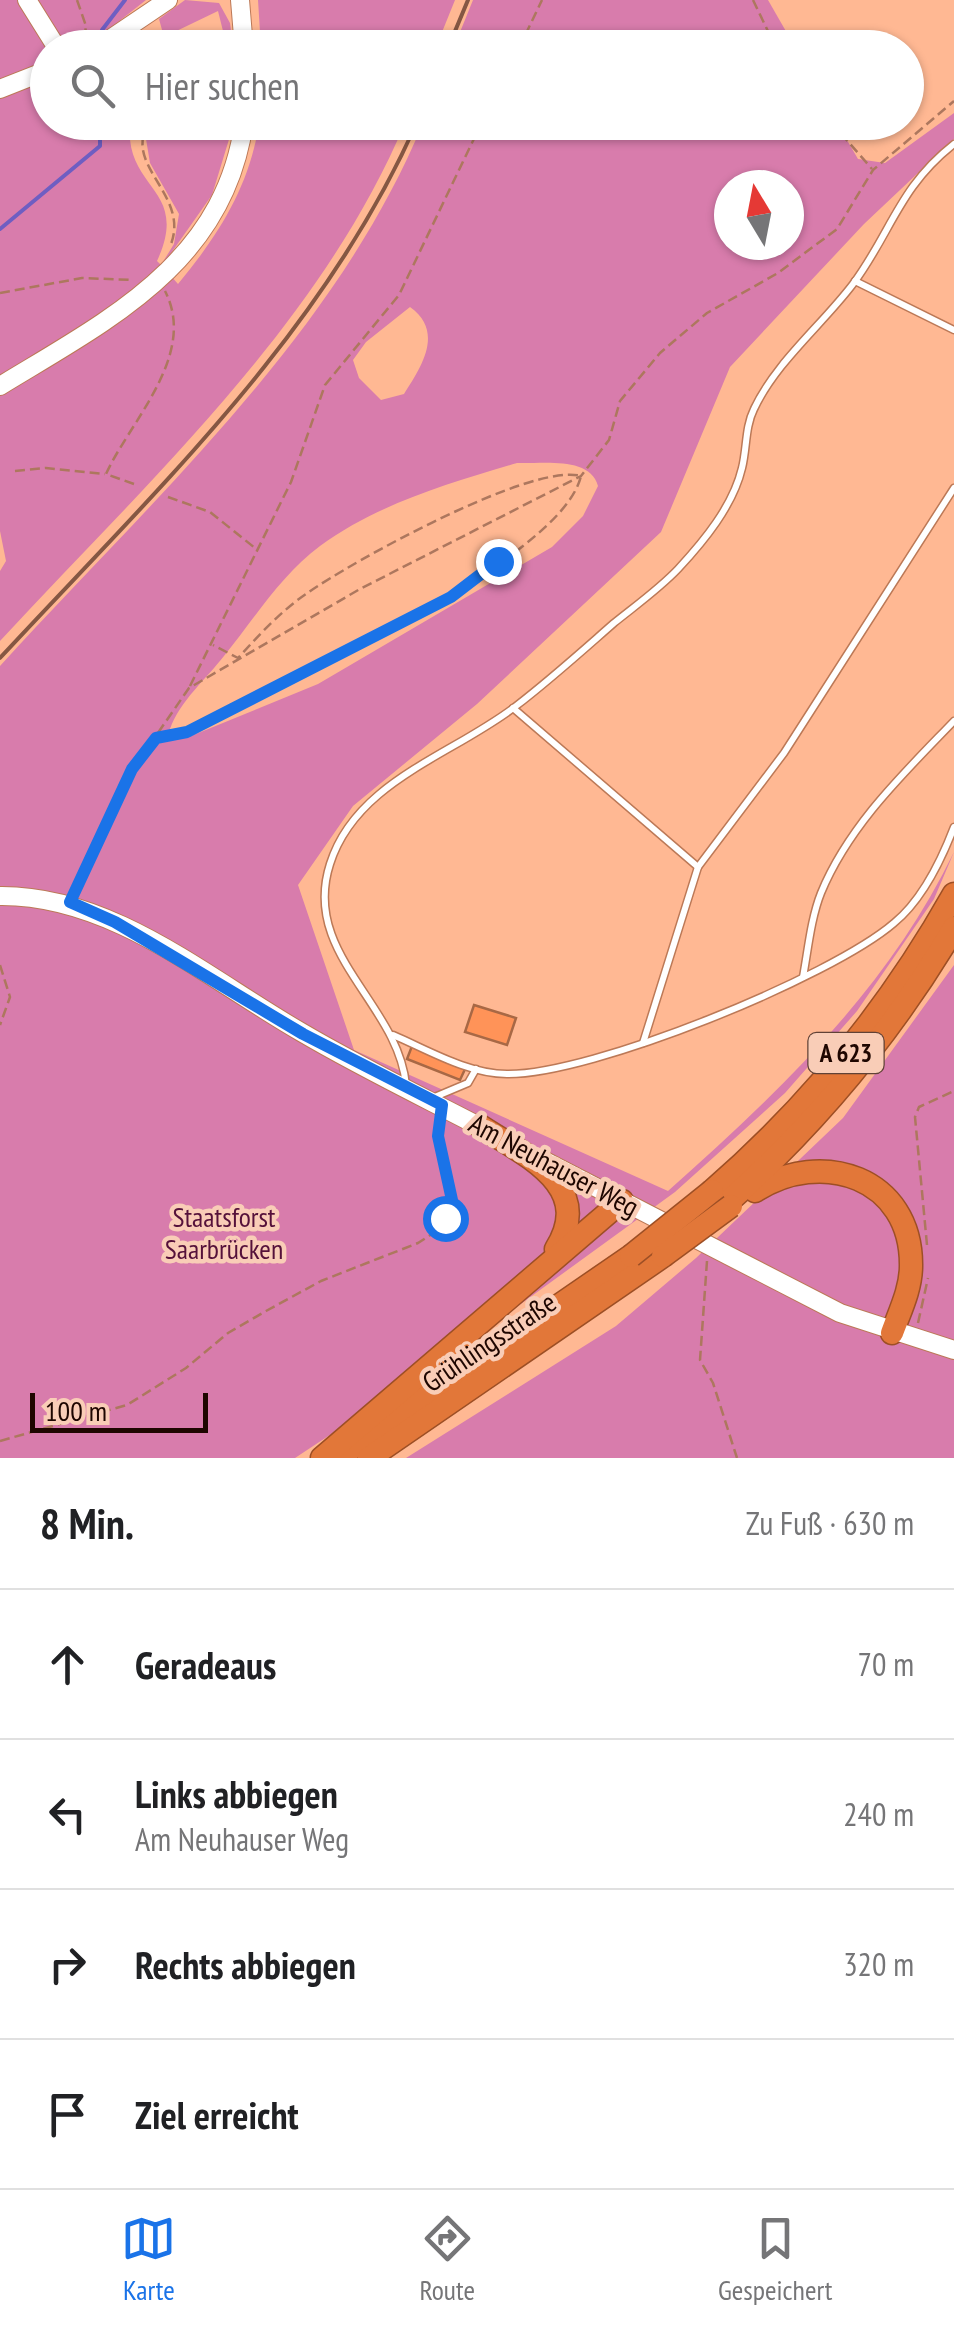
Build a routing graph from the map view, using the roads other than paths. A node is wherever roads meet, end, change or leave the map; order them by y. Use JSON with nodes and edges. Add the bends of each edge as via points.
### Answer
{"nodes":[{"id":1,"x":27,"y":0,"type":"edge"},
{"id":2,"x":238,"y":0,"type":"edge"},
{"id":3,"x":169,"y":1,"type":"edge"},
{"id":4,"x":46,"y":30,"type":"edge"},
{"id":5,"x":126,"y":30,"type":"edge"},
{"id":6,"x":242,"y":30,"type":"edge"},
{"id":7,"x":30,"y":77,"type":"edge"},
{"id":8,"x":0,"y":89,"type":"edge"},
{"id":9,"x":240,"y":140,"type":"edge"},
{"id":10,"x":954,"y":144,"type":"edge"},
{"id":11,"x":855,"y":281,"type":"junction"},
{"id":12,"x":954,"y":330,"type":"edge"},
{"id":13,"x":0,"y":386,"type":"edge"},
{"id":14,"x":954,"y":488,"type":"edge"},
{"id":15,"x":513,"y":708,"type":"junction"},
{"id":16,"x":954,"y":721,"type":"edge"},
{"id":17,"x":954,"y":827,"type":"edge"},
{"id":18,"x":698,"y":868,"type":"junction"},
{"id":19,"x":954,"y":894,"type":"edge"},
{"id":20,"x":0,"y":896,"type":"edge"},
{"id":21,"x":954,"y":928,"type":"edge"},
{"id":22,"x":802,"y":978,"type":"junction"},
{"id":23,"x":391,"y":1035,"type":"junction"},
{"id":24,"x":642,"y":1044,"type":"junction"},
{"id":25,"x":476,"y":1069,"type":"junction"},
{"id":26,"x":406,"y":1086,"type":"junction"},
{"id":27,"x":436,"y":1102,"type":"junction"},
{"id":28,"x":480,"y":1126,"type":"junction"},
{"id":29,"x":723,"y":1200,"type":"junction"},
{"id":30,"x":622,"y":1202,"type":"junction"},
{"id":31,"x":544,"y":1264,"type":"junction"},
{"id":32,"x":636,"y":1265,"type":"junction"},
{"id":33,"x":892,"y":1333,"type":"junction"},
{"id":34,"x":954,"y":1350,"type":"edge"},
{"id":35,"x":322,"y":1458,"type":"edge"},
{"id":36,"x":338,"y":1458,"type":"edge"},
{"id":37,"x":369,"y":1458,"type":"edge"}],
"edges":[{"from":1,"to":4,"type":"street"},
{"from":2,"to":6,"type":"street"},
{"from":3,"to":5,"type":"street"},
{"from":7,"to":8,"type":"street"},
{"from":9,"to":13,"type":"street","via":[[209,221],[159,283]]},
{"from":10,"to":11,"type":"lane","via":[[912,183]]},
{"from":11,"to":12,"type":"lane"},
{"from":11,"to":15,"type":"lane","via":[[762,394],[734,491],[700,542],[677,570]]},
{"from":14,"to":18,"type":"lane","via":[[784,754]]},
{"from":15,"to":18,"type":"lane"},
{"from":15,"to":23,"type":"lane","via":[[366,805],[336,844],[323,888],[329,934]]},
{"from":16,"to":22,"type":"lane","via":[[847,842],[820,896]]},
{"from":17,"to":22,"type":"lane","via":[[918,897],[894,924]]},
{"from":18,"to":24,"type":"lane"},
{"from":19,"to":29,"type":"highway","number":"A 623","via":[[866,1029]]},
{"from":20,"to":26,"type":"street","name":"Am Neuhauser Weg","via":[[70,902],[115,922],[303,1034]]},
{"from":21,"to":29,"type":"highway","number":"A 623","via":[[880,1039],[798,1134]]},
{"from":22,"to":24,"type":"lane"},
{"from":23,"to":25,"type":"lane"},
{"from":23,"to":26,"type":"lane"},
{"from":24,"to":25,"type":"lane","via":[[536,1071]]},
{"from":25,"to":27,"type":"lane","via":[[468,1083],[441,1091]]},
{"from":26,"to":27,"type":"street","name":"Am Neuhauser Weg"},
{"from":27,"to":28,"type":"street","name":"Am Neuhauser Weg"},
{"from":28,"to":30,"type":"street","name":"Am Neuhauser Weg"},
{"from":28,"to":31,"type":"highway","via":[[559,1185],[568,1226]]},
{"from":29,"to":32,"type":"highway","number":"A 623","bridge":true},
{"from":29,"to":32,"type":"highway","number":"A 623","bridge":true,"via":[[663,1256]]},
{"from":29,"to":33,"type":"highway","via":[[812,1169],[850,1175],[886,1198],[907,1233],[911,1267]]},
{"from":30,"to":31,"type":"highway"},
{"from":30,"to":33,"type":"street","name":"Am Neuhauser Weg","via":[[804,1296]]},
{"from":31,"to":35,"type":"highway"},
{"from":32,"to":36,"type":"highway","number":"A 623"},
{"from":32,"to":37,"type":"highway","name":"Grühlingsstraße","number":"A 623"},
{"from":33,"to":34,"type":"street","name":"Am Neuhauser Weg"}]}
